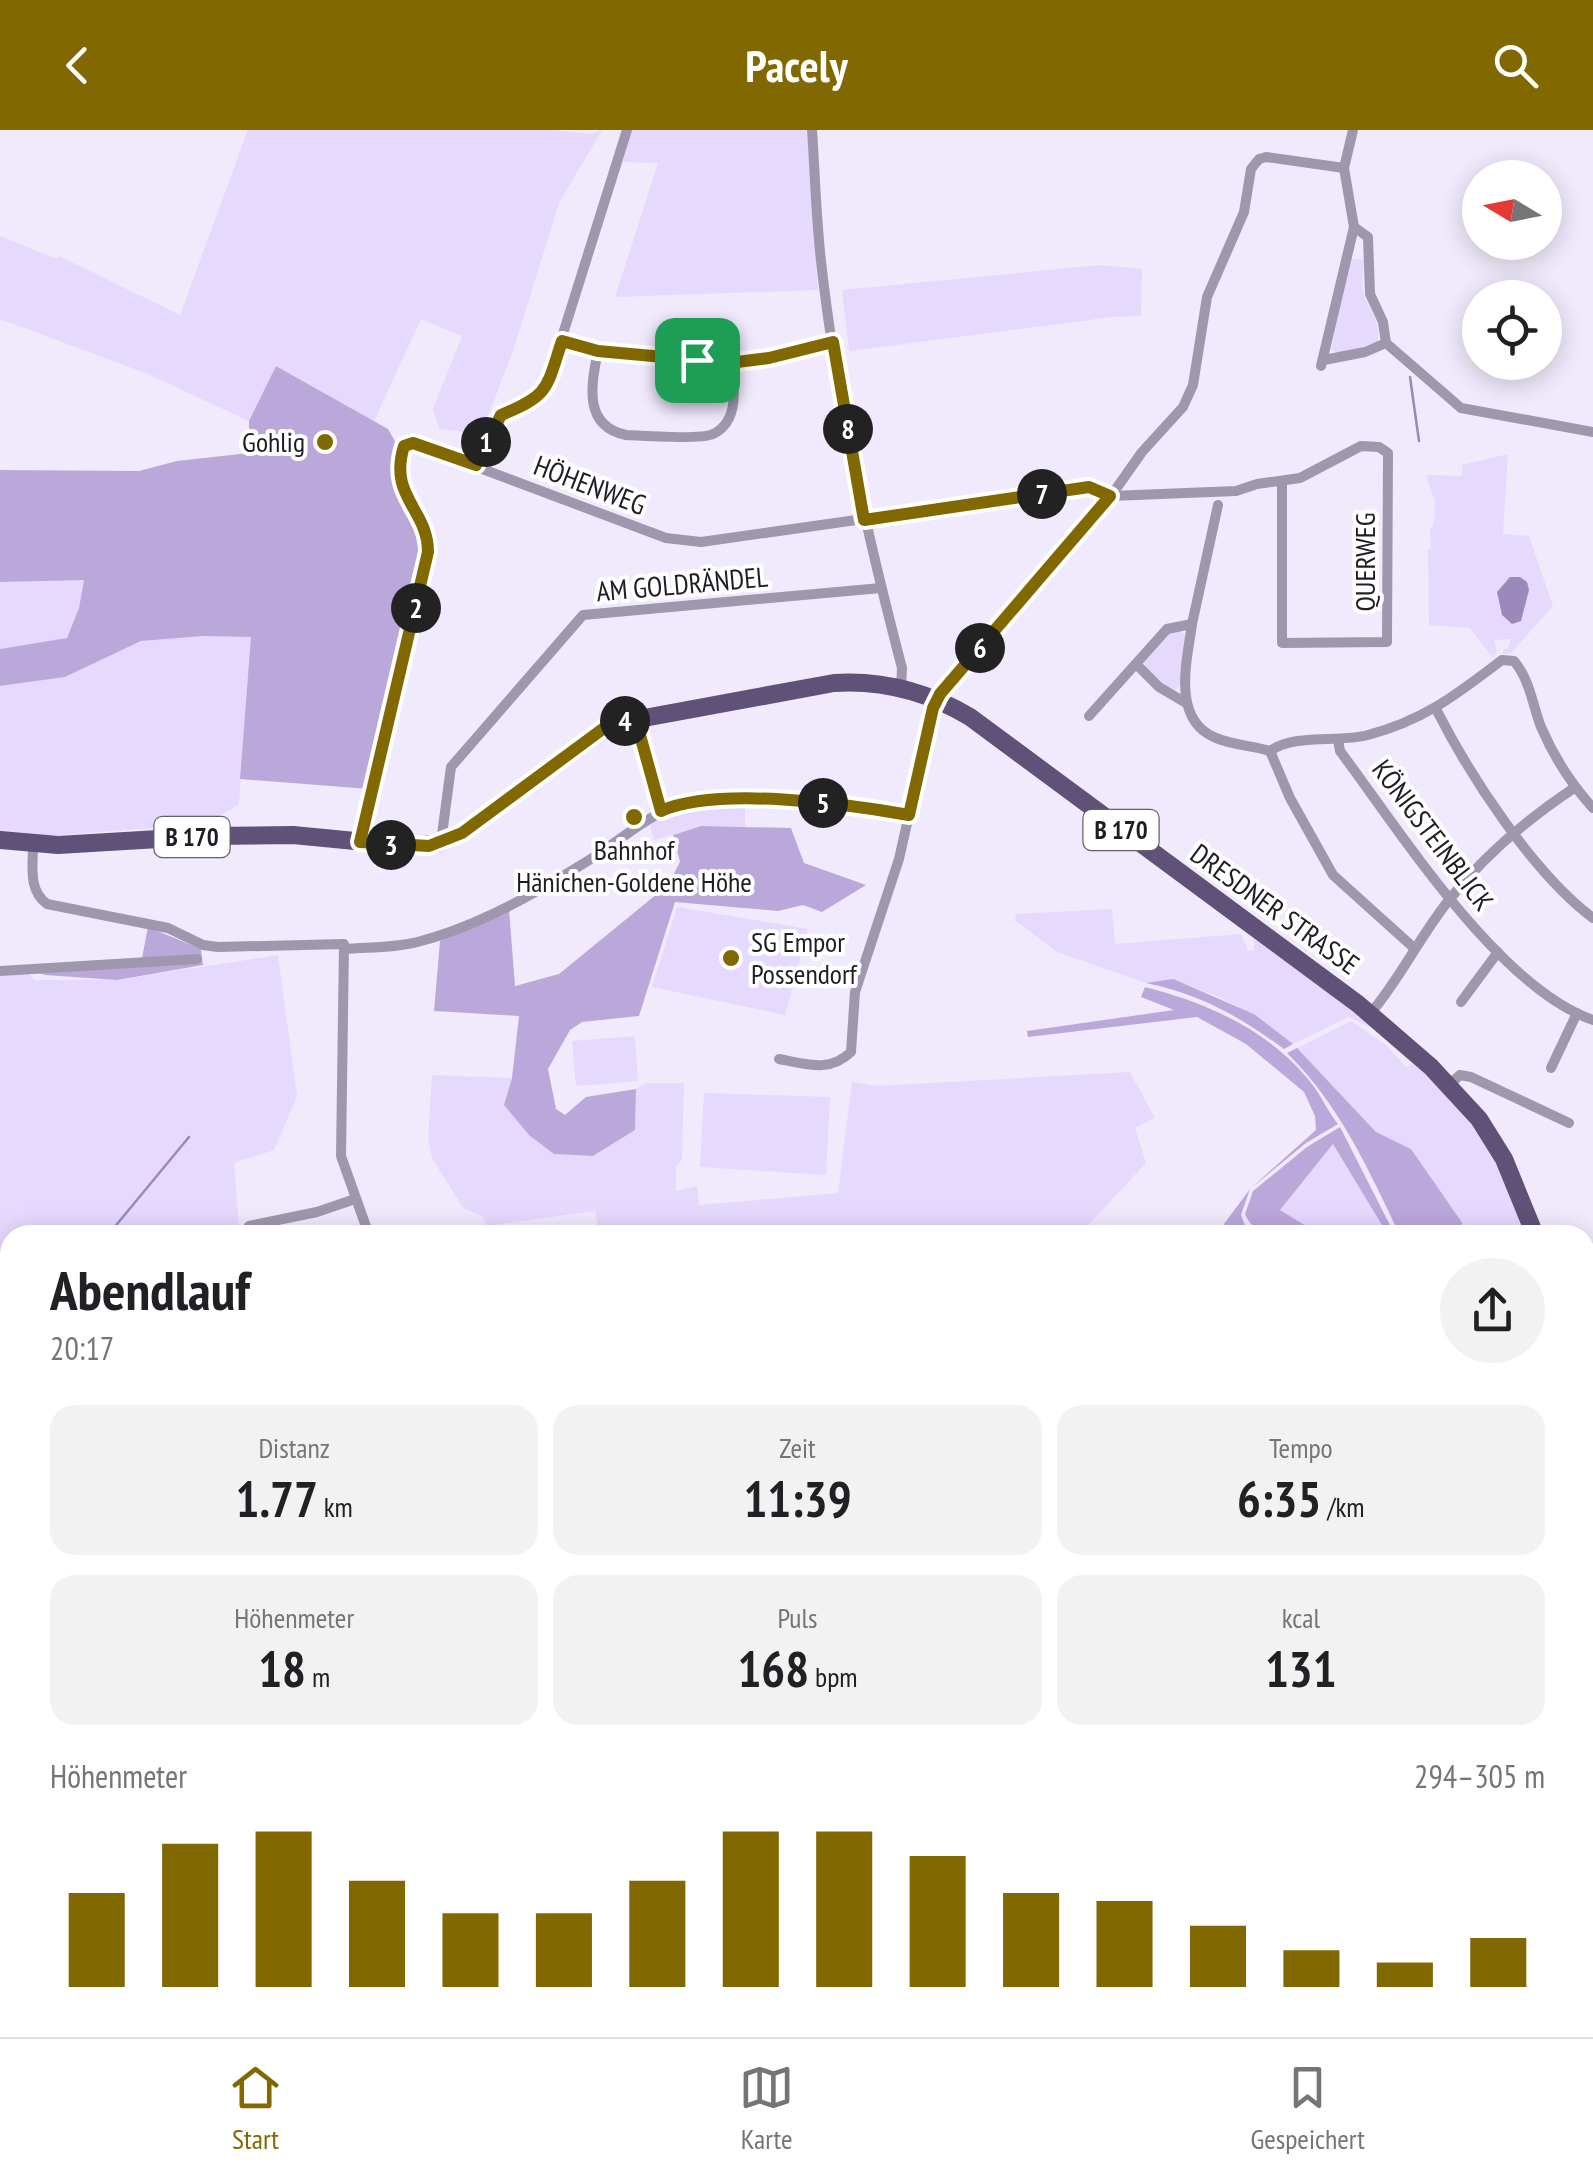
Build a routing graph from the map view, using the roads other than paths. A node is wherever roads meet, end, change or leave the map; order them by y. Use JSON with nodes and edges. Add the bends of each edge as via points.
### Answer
{"nodes":[{"id":1,"x":628,"y":130,"type":"edge"},
{"id":2,"x":812,"y":130,"type":"edge"},
{"id":3,"x":1353,"y":130,"type":"edge"},
{"id":4,"x":1344,"y":168,"type":"junction"},
{"id":5,"x":1354,"y":227,"type":"junction"},
{"id":6,"x":562,"y":341,"type":"junction"},
{"id":7,"x":833,"y":342,"type":"junction"},
{"id":8,"x":1386,"y":343,"type":"junction"},
{"id":9,"x":598,"y":351,"type":"junction"},
{"id":10,"x":729,"y":363,"type":"junction"},
{"id":11,"x":1593,"y":432,"type":"edge"},
{"id":12,"x":476,"y":465,"type":"junction"},
{"id":13,"x":1282,"y":481,"type":"junction"},
{"id":14,"x":1110,"y":496,"type":"junction"},
{"id":15,"x":1218,"y":505,"type":"dead end"},
{"id":16,"x":864,"y":520,"type":"junction"},
{"id":17,"x":881,"y":588,"type":"junction"},
{"id":18,"x":1192,"y":624,"type":"junction"},
{"id":19,"x":1136,"y":664,"type":"junction"},
{"id":20,"x":900,"y":688,"type":"junction"},
{"id":21,"x":937,"y":700,"type":"junction"},
{"id":22,"x":1186,"y":704,"type":"junction"},
{"id":23,"x":1436,"y":709,"type":"junction"},
{"id":24,"x":1089,"y":716,"type":"dead end"},
{"id":25,"x":635,"y":717,"type":"junction"},
{"id":26,"x":1338,"y":740,"type":"junction"},
{"id":27,"x":1270,"y":750,"type":"junction"},
{"id":28,"x":1574,"y":788,"type":"junction"},
{"id":29,"x":1593,"y":808,"type":"edge"},
{"id":30,"x":661,"y":811,"type":"junction"},
{"id":31,"x":909,"y":815,"type":"junction"},
{"id":32,"x":1515,"y":835,"type":"junction"},
{"id":33,"x":0,"y":840,"type":"edge"},
{"id":34,"x":360,"y":842,"type":"junction"},
{"id":35,"x":441,"y":842,"type":"junction"},
{"id":36,"x":33,"y":845,"type":"junction"},
{"id":37,"x":1450,"y":898,"type":"junction"},
{"id":38,"x":1593,"y":918,"type":"edge"},
{"id":39,"x":1414,"y":948,"type":"junction"},
{"id":40,"x":344,"y":949,"type":"junction"},
{"id":41,"x":1498,"y":952,"type":"junction"},
{"id":42,"x":197,"y":959,"type":"dead end"},
{"id":43,"x":0,"y":971,"type":"edge"},
{"id":44,"x":1461,"y":1002,"type":"dead end"},
{"id":45,"x":1577,"y":1013,"type":"junction"},
{"id":46,"x":1370,"y":1014,"type":"junction"},
{"id":47,"x":1593,"y":1020,"type":"edge"},
{"id":48,"x":780,"y":1059,"type":"dead end"},
{"id":49,"x":1551,"y":1068,"type":"dead end"},
{"id":50,"x":1449,"y":1085,"type":"junction"},
{"id":51,"x":1569,"y":1123,"type":"dead end"},
{"id":52,"x":355,"y":1199,"type":"junction"},
{"id":53,"x":254,"y":1225,"type":"edge"},
{"id":54,"x":366,"y":1225,"type":"edge"},
{"id":55,"x":1531,"y":1225,"type":"edge"}],
"edges":[{"from":1,"to":6,"type":"street"},
{"from":2,"to":7,"type":"street"},
{"from":3,"to":4,"type":"street"},
{"from":4,"to":5,"type":"street"},
{"from":4,"to":14,"type":"street","via":[[1266,157],[1251,169],[1244,212],[1208,297],[1193,385]]},
{"from":5,"to":8,"type":"street","via":[[1368,237],[1370,294]]},
{"from":5,"to":8,"type":"street","via":[[1322,363]]},
{"from":6,"to":9,"type":"street"},
{"from":6,"to":12,"type":"street","via":[[546,388],[534,402],[501,415]]},
{"from":7,"to":10,"type":"street"},
{"from":7,"to":16,"type":"street"},
{"from":8,"to":11,"type":"street","via":[[1461,408]]},
{"from":9,"to":10,"type":"street"},
{"from":9,"to":10,"type":"street","via":[[591,401],[602,425],[626,436],[710,436],[732,410]]},
{"from":12,"to":16,"type":"street","name":"HÖHENWEG","via":[[684,542]]},
{"from":12,"to":34,"type":"street","name":"HÖHENWEG","via":[[413,443],[404,446],[399,479],[428,552]]},
{"from":13,"to":13,"type":"street","name":"QUERWEG","via":[[1361,446],[1388,452],[1387,642],[1282,642]]},
{"from":13,"to":14,"type":"street","name":"QUERWEG","via":[[1236,491]]},
{"from":14,"to":16,"type":"street","name":"HÖHENWEG","via":[[1089,487]]},
{"from":14,"to":21,"type":"street"},
{"from":15,"to":18,"type":"street"},
{"from":16,"to":17,"type":"street"},
{"from":17,"to":20,"type":"street","via":[[902,668]]},
{"from":17,"to":35,"type":"street","name":"AM GOLDRÄNDEL","via":[[583,615],[451,766]]},
{"from":18,"to":19,"type":"street","via":[[1167,629]]},
{"from":18,"to":22,"type":"street"},
{"from":19,"to":22,"type":"street"},
{"from":19,"to":24,"type":"street"},
{"from":20,"to":21,"type":"main road","name":"DRESDNER STRASSE","number":"B 170"},
{"from":20,"to":25,"type":"main road","name":"DRESDNER STRASSE","number":"B 170","via":[[834,684]]},
{"from":21,"to":31,"type":"street"},
{"from":21,"to":46,"type":"main road","name":"DRESDNER STRASSE","number":"B 170","via":[[970,717]]},
{"from":22,"to":27,"type":"street","via":[[1214,738]]},
{"from":23,"to":26,"type":"street"},
{"from":23,"to":28,"type":"street","via":[[1508,658],[1525,674],[1540,726]]},
{"from":23,"to":32,"type":"street"},
{"from":25,"to":30,"type":"street"},
{"from":25,"to":35,"type":"main road","name":"DRESDNER STRASSE","number":"B 170","via":[[604,728]]},
{"from":26,"to":27,"type":"street"},
{"from":26,"to":37,"type":"street","name":"KÖNIGSTEINBLICK"},
{"from":27,"to":39,"type":"street","via":[[1332,876]]},
{"from":28,"to":29,"type":"street"},
{"from":28,"to":32,"type":"street"},
{"from":30,"to":31,"type":"street","via":[[699,799],[853,805]]},
{"from":30,"to":40,"type":"street","via":[[561,878],[456,929],[417,942]]},
{"from":31,"to":48,"type":"street","via":[[855,992],[851,1052],[839,1064],[819,1066]]},
{"from":32,"to":37,"type":"street"},
{"from":32,"to":38,"type":"street"},
{"from":33,"to":36,"type":"main road","number":"B 170"},
{"from":34,"to":35,"type":"main road","number":"B 170"},
{"from":34,"to":36,"type":"main road","number":"B 170","via":[[293,835]]},
{"from":36,"to":40,"type":"street","via":[[34,888],[47,904],[168,928],[203,945]]},
{"from":37,"to":39,"type":"street"},
{"from":37,"to":41,"type":"street","name":"KÖNIGSTEINBLICK"},
{"from":39,"to":46,"type":"street"},
{"from":40,"to":52,"type":"street","via":[[341,1156]]},
{"from":41,"to":44,"type":"street"},
{"from":41,"to":45,"type":"street","name":"KÖNIGSTEINBLICK"},
{"from":42,"to":43,"type":"street"},
{"from":45,"to":47,"type":"street","name":"KÖNIGSTEINBLICK"},
{"from":45,"to":49,"type":"street"},
{"from":46,"to":50,"type":"main road","name":"DRESDNER STRASSE","number":"B 170"},
{"from":50,"to":51,"type":"street","via":[[1460,1075],[1471,1077]]},
{"from":50,"to":55,"type":"main road","name":"DRESDNER STRASSE","number":"B 170","via":[[1504,1159]]},
{"from":52,"to":53,"type":"street"},
{"from":52,"to":54,"type":"street"}]}
